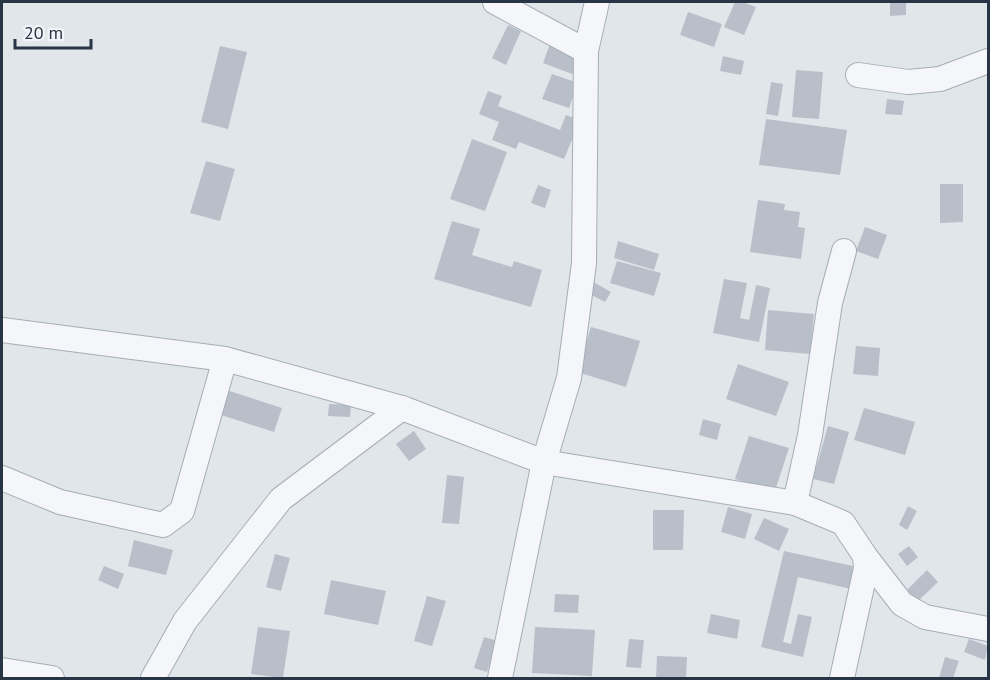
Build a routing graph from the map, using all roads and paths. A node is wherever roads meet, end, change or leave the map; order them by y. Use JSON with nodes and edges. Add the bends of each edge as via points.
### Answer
{"nodes":[{"id":1,"x":495,"y":2,"type":"edge"},
{"id":2,"x":597,"y":2,"type":"edge"},
{"id":3,"x":586,"y":51,"type":"junction"},
{"id":4,"x":988,"y":61,"type":"edge"},
{"id":5,"x":858,"y":75,"type":"dead end"},
{"id":6,"x":844,"y":251,"type":"dead end"},
{"id":7,"x":2,"y":330,"type":"edge"},
{"id":8,"x":225,"y":359,"type":"junction"},
{"id":9,"x":402,"y":408,"type":"junction"},
{"id":10,"x":544,"y":462,"type":"junction"},
{"id":11,"x":2,"y":478,"type":"edge"},
{"id":12,"x":795,"y":503,"type":"junction"},
{"id":13,"x":866,"y":556,"type":"junction"},
{"id":14,"x":988,"y":629,"type":"edge"},
{"id":15,"x":2,"y":670,"type":"edge"},
{"id":16,"x":52,"y":678,"type":"edge"},
{"id":17,"x":153,"y":678,"type":"edge"},
{"id":18,"x":500,"y":678,"type":"edge"},
{"id":19,"x":843,"y":678,"type":"edge"}],
"edges":[{"from":1,"to":3,"type":"street"},
{"from":2,"to":3,"type":"street"},
{"from":3,"to":10,"type":"street","via":[[585,263],[569,378]]},
{"from":4,"to":5,"type":"street","via":[[939,79],[908,82]]},
{"from":6,"to":12,"type":"street","via":[[830,303],[810,435]]},
{"from":7,"to":8,"type":"street"},
{"from":8,"to":9,"type":"street"},
{"from":8,"to":11,"type":"street","via":[[182,511],[163,525],[60,502]]},
{"from":9,"to":10,"type":"street"},
{"from":9,"to":17,"type":"street","via":[[280,499],[185,621]]},
{"from":10,"to":12,"type":"street"},
{"from":10,"to":18,"type":"street"},
{"from":12,"to":13,"type":"street","via":[[843,523]]},
{"from":13,"to":14,"type":"street","via":[[902,604],[925,617]]},
{"from":13,"to":19,"type":"street"},
{"from":15,"to":16,"type":"street"}]}
